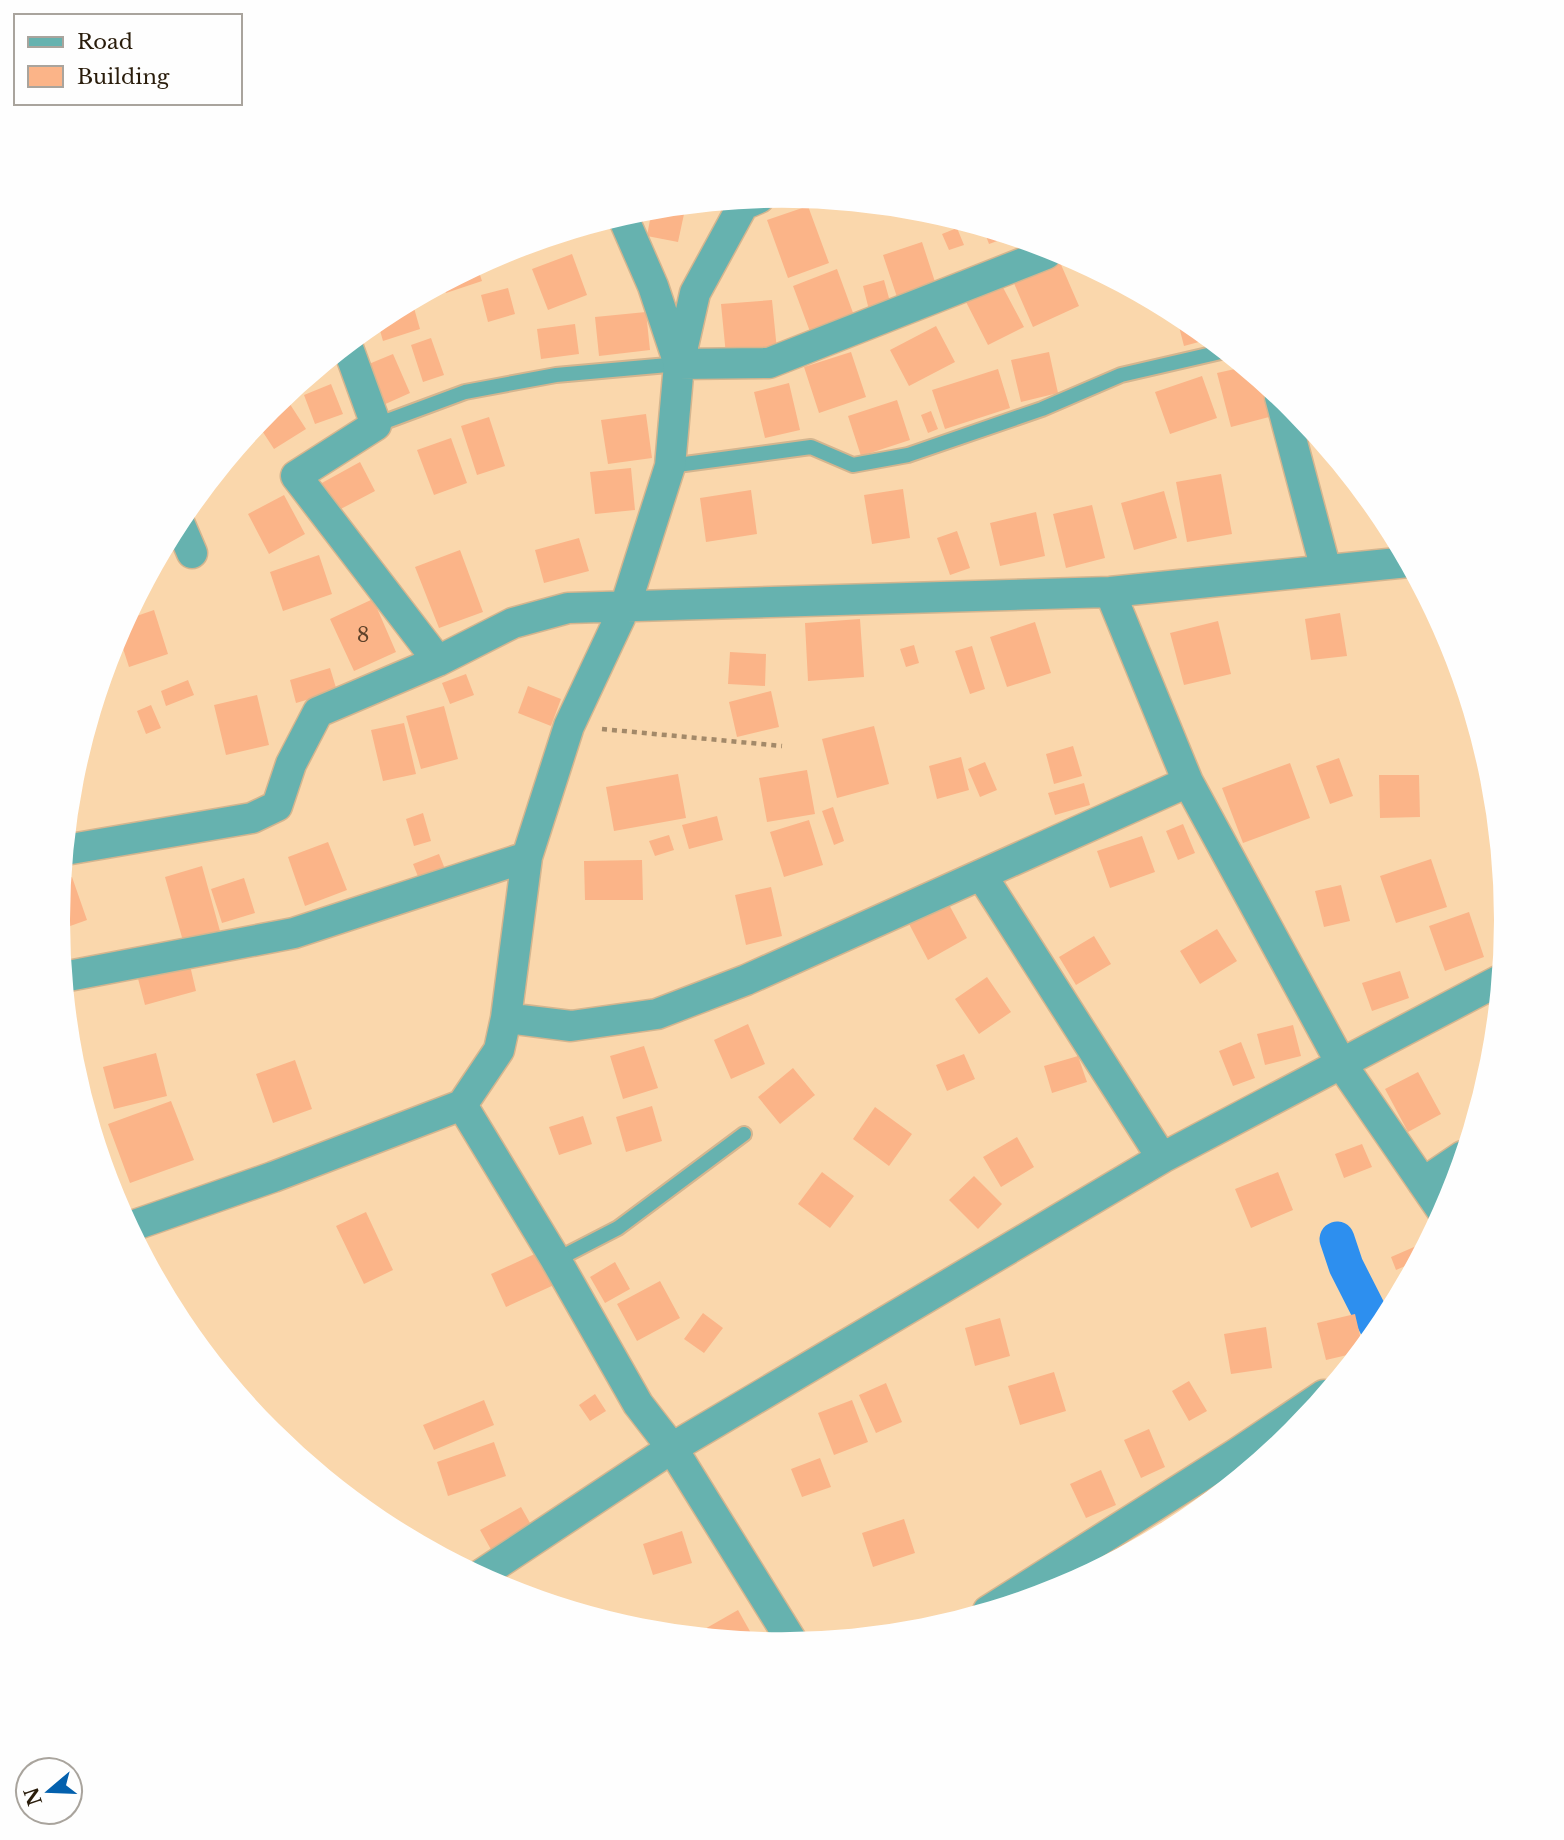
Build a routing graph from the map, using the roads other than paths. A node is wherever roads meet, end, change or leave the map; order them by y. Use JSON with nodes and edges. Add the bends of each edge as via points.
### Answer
{"nodes":[{"id":1,"x":741,"y":210,"type":"edge"},
{"id":2,"x":627,"y":226,"type":"edge"},
{"id":3,"x":1039,"y":257,"type":"edge"},
{"id":4,"x":350,"y":354,"type":"edge"},
{"id":5,"x":1213,"y":354,"type":"edge"},
{"id":6,"x":679,"y":364,"type":"junction"},
{"id":7,"x":1285,"y":417,"type":"edge"},
{"id":8,"x":376,"y":425,"type":"junction"},
{"id":9,"x":670,"y":466,"type":"junction"},
{"id":10,"x":184,"y":534,"type":"edge"},
{"id":11,"x":192,"y":553,"type":"dead end"},
{"id":12,"x":1398,"y":563,"type":"edge"},
{"id":13,"x":1326,"y":570,"type":"junction"},
{"id":14,"x":1110,"y":592,"type":"junction"},
{"id":15,"x":625,"y":607,"type":"junction"},
{"id":16,"x":438,"y":661,"type":"junction"},
{"id":17,"x":1188,"y":782,"type":"junction"},
{"id":18,"x":74,"y":848,"type":"edge"},
{"id":19,"x":527,"y":857,"type":"junction"},
{"id":20,"x":982,"y":876,"type":"junction"},
{"id":21,"x":73,"y":975,"type":"edge"},
{"id":22,"x":1490,"y":985,"type":"edge"},
{"id":23,"x":506,"y":1018,"type":"junction"},
{"id":24,"x":1342,"y":1065,"type":"junction"},
{"id":25,"x":462,"y":1105,"type":"junction"},
{"id":26,"x":744,"y":1134,"type":"dead end"},
{"id":27,"x":1162,"y":1158,"type":"junction"},
{"id":28,"x":1450,"y":1165,"type":"edge"},
{"id":29,"x":1423,"y":1183,"type":"junction"},
{"id":30,"x":1436,"y":1202,"type":"edge"},
{"id":31,"x":138,"y":1224,"type":"edge"},
{"id":32,"x":556,"y":1260,"type":"junction"},
{"id":33,"x":672,"y":1448,"type":"junction"},
{"id":34,"x":1241,"y":1463,"type":"edge"},
{"id":35,"x":490,"y":1569,"type":"edge"},
{"id":36,"x":1028,"y":1588,"type":"edge"},
{"id":37,"x":786,"y":1632,"type":"edge"}],
"edges":[{"from":1,"to":6,"type":"street","via":[[695,293]]},
{"from":2,"to":6,"type":"street"},
{"from":3,"to":6,"type":"street","via":[[769,363]]},
{"from":4,"to":8,"type":"street"},
{"from":5,"to":9,"type":"lane","via":[[1121,375],[1042,410],[908,455],[853,465],[811,447]]},
{"from":6,"to":8,"type":"lane","via":[[556,374],[465,392]]},
{"from":6,"to":9,"type":"street"},
{"from":7,"to":13,"type":"street"},
{"from":8,"to":16,"type":"street","via":[[296,476]]},
{"from":9,"to":15,"type":"street"},
{"from":10,"to":11,"type":"street"},
{"from":12,"to":13,"type":"street"},
{"from":13,"to":14,"type":"street"},
{"from":14,"to":15,"type":"street"},
{"from":14,"to":17,"type":"street"},
{"from":15,"to":16,"type":"street","via":[[568,607],[513,623]]},
{"from":15,"to":19,"type":"street","via":[[569,726]]},
{"from":16,"to":18,"type":"street","via":[[318,712],[291,764],[277,806],[252,818]]},
{"from":17,"to":20,"type":"street"},
{"from":17,"to":24,"type":"street"},
{"from":19,"to":21,"type":"street","via":[[294,933]]},
{"from":19,"to":23,"type":"street"},
{"from":20,"to":23,"type":"street","via":[[657,1014],[571,1026]]},
{"from":20,"to":27,"type":"street"},
{"from":22,"to":24,"type":"street"},
{"from":23,"to":25,"type":"street","via":[[499,1050]]},
{"from":24,"to":27,"type":"street"},
{"from":24,"to":29,"type":"street"},
{"from":25,"to":31,"type":"street"},
{"from":25,"to":32,"type":"street"},
{"from":26,"to":32,"type":"lane","via":[[618,1227]]},
{"from":27,"to":33,"type":"street"},
{"from":28,"to":29,"type":"street"},
{"from":29,"to":30,"type":"street"},
{"from":32,"to":33,"type":"street","via":[[638,1404]]},
{"from":33,"to":35,"type":"street"},
{"from":33,"to":37,"type":"street"},
{"from":34,"to":36,"type":"street"}]}
